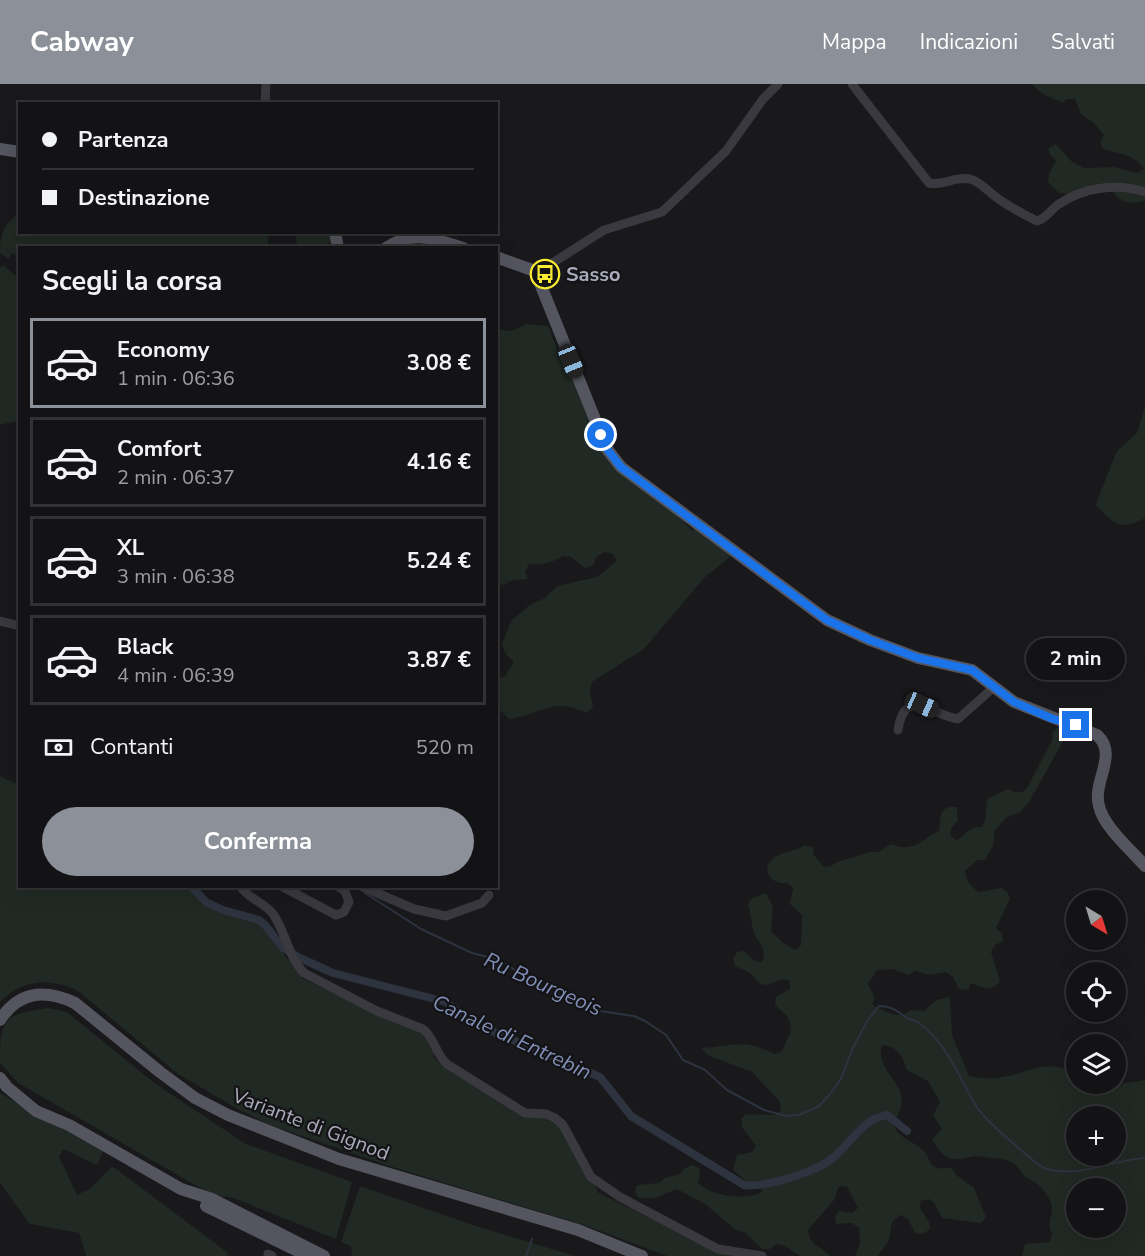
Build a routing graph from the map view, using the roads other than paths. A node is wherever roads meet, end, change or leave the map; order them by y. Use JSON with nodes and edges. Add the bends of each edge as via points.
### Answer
{"nodes":[{"id":1,"x":266,"y":84,"type":"edge"},
{"id":2,"x":778,"y":84,"type":"edge"},
{"id":3,"x":852,"y":84,"type":"edge"},
{"id":4,"x":265,"y":102,"type":"edge"},
{"id":5,"x":0,"y":149,"type":"edge"},
{"id":6,"x":18,"y":153,"type":"edge"},
{"id":7,"x":1145,"y":192,"type":"edge"},
{"id":8,"x":390,"y":246,"type":"edge"},
{"id":9,"x":457,"y":246,"type":"edge"},
{"id":10,"x":498,"y":258,"type":"edge"},
{"id":11,"x":535,"y":272,"type":"junction"},
{"id":12,"x":0,"y":621,"type":"edge"},
{"id":13,"x":18,"y":626,"type":"edge"},
{"id":14,"x":993,"y":688,"type":"junction"},
{"id":15,"x":898,"y":730,"type":"dead end"},
{"id":16,"x":1145,"y":866,"type":"edge"},
{"id":17,"x":242,"y":888,"type":"edge"},
{"id":18,"x":285,"y":888,"type":"edge"},
{"id":19,"x":340,"y":888,"type":"edge"},
{"id":20,"x":366,"y":888,"type":"edge"},
{"id":21,"x":489,"y":895,"type":"dead end"},
{"id":22,"x":0,"y":1020,"type":"edge"},
{"id":23,"x":0,"y":1078,"type":"edge"},
{"id":24,"x":181,"y":1189,"type":"junction"},
{"id":25,"x":307,"y":1256,"type":"edge"},
{"id":26,"x":324,"y":1256,"type":"edge"},
{"id":27,"x":642,"y":1256,"type":"edge"},
{"id":28,"x":762,"y":1256,"type":"edge"}],
"edges":[{"from":1,"to":4,"type":"street"},
{"from":2,"to":11,"type":"street","via":[[726,151],[662,212],[604,231]]},
{"from":3,"to":7,"type":"street","via":[[928,183],[968,179],[980,183],[1037,221],[1074,195],[1117,186]]},
{"from":5,"to":6,"type":"main road"},
{"from":8,"to":9,"type":"main road","via":[[401,239],[428,237]]},
{"from":10,"to":11,"type":"main road"},
{"from":11,"to":14,"type":"main road","via":[[607,449],[621,467],[827,620],[918,658],[972,670]]},
{"from":12,"to":13,"type":"street"},
{"from":14,"to":15,"type":"street","via":[[958,719],[922,705],[913,706],[899,720]]},
{"from":14,"to":16,"type":"main road","via":[[1014,702],[1102,739],[1108,752],[1097,790],[1099,808]]},
{"from":17,"to":28,"type":"street","via":[[273,915],[297,966],[309,977],[376,1011],[423,1029],[429,1033],[440,1058],[515,1108],[555,1118],[563,1125],[582,1165],[599,1185],[718,1249]]},
{"from":18,"to":19,"type":"street","via":[[336,915],[344,912],[349,902]]},
{"from":20,"to":21,"type":"street","via":[[414,909],[446,916],[482,903]]},
{"from":22,"to":27,"type":"main road","name":"Variante di Gignod","via":[[7,1009],[22,999],[58,995],[75,1003],[195,1098],[228,1115],[339,1159],[578,1230]]},
{"from":23,"to":24,"type":"main road","via":[[36,1111],[69,1125]]},
{"from":24,"to":25,"type":"main road","via":[[198,1202]]},
{"from":24,"to":26,"type":"main road","via":[[212,1199]]}]}
